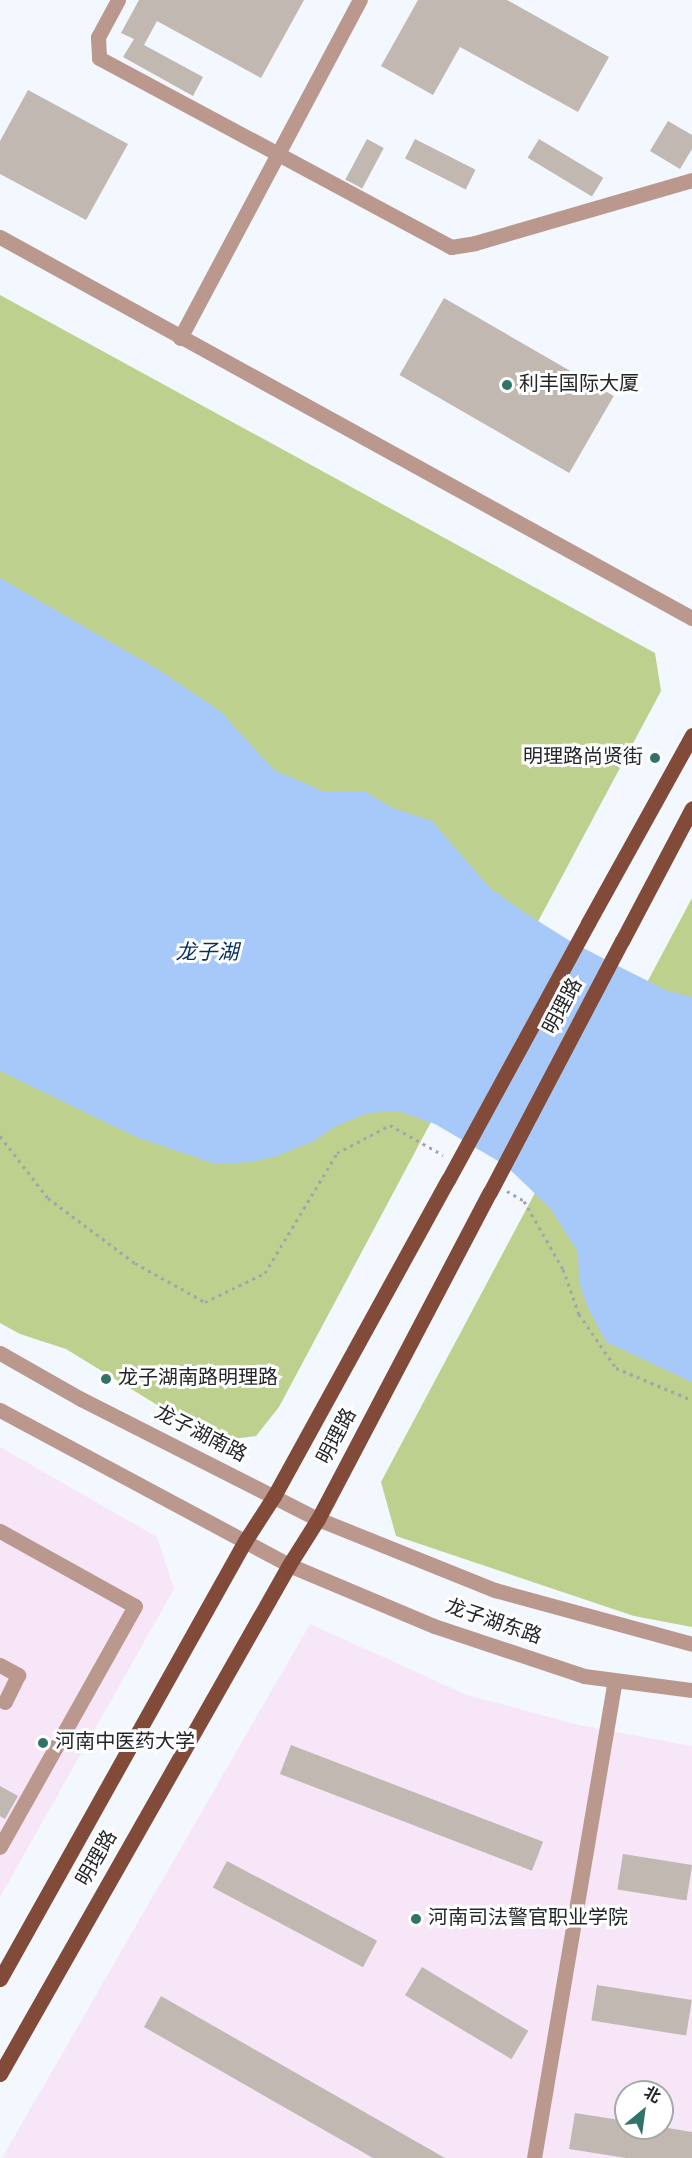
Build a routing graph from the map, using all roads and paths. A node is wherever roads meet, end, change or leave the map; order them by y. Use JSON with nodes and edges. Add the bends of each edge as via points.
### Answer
{"nodes":[{"id":1,"x":118,"y":0,"type":"edge"},
{"id":2,"x":360,"y":0,"type":"edge"},
{"id":3,"x":277,"y":154,"type":"junction"},
{"id":4,"x":692,"y":180,"type":"edge"},
{"id":5,"x":0,"y":237,"type":"edge"},
{"id":6,"x":180,"y":338,"type":"junction"},
{"id":7,"x":692,"y":618,"type":"edge"},
{"id":8,"x":692,"y":735,"type":"edge"},
{"id":9,"x":692,"y":808,"type":"edge"},
{"id":10,"x":0,"y":1136,"type":"edge"},
{"id":11,"x":452,"y":1160,"type":"dead end"},
{"id":12,"x":497,"y":1191,"type":"junction"},
{"id":13,"x":0,"y":1353,"type":"edge"},
{"id":14,"x":692,"y":1400,"type":"edge"},
{"id":15,"x":0,"y":1410,"type":"edge"},
{"id":16,"x":274,"y":1496,"type":"junction"},
{"id":17,"x":318,"y":1519,"type":"junction"},
{"id":18,"x":0,"y":1531,"type":"edge"},
{"id":19,"x":244,"y":1541,"type":"junction"},
{"id":20,"x":289,"y":1565,"type":"junction"},
{"id":21,"x":692,"y":1644,"type":"edge"},
{"id":22,"x":0,"y":1665,"type":"edge"},
{"id":23,"x":615,"y":1681,"type":"junction"},
{"id":24,"x":692,"y":1690,"type":"edge"},
{"id":25,"x":5,"y":1702,"type":"dead end"},
{"id":26,"x":0,"y":1847,"type":"edge"},
{"id":27,"x":0,"y":1979,"type":"edge"},
{"id":28,"x":0,"y":2074,"type":"edge"},
{"id":29,"x":534,"y":2158,"type":"edge"}],
"edges":[{"from":1,"to":3,"type":"street","via":[[98,36],[99,58]]},
{"from":2,"to":3,"type":"street"},
{"from":3,"to":4,"type":"street","via":[[451,247]]},
{"from":3,"to":6,"type":"street"},
{"from":5,"to":6,"type":"street"},
{"from":6,"to":7,"type":"street"},
{"from":8,"to":16,"type":"main road","name":"明理路","bridge":true},
{"from":9,"to":12,"type":"main road","name":"明理路","bridge":true},
{"from":10,"to":11,"type":"path","via":[[48,1197],[135,1263],[205,1302],[265,1273],[338,1153],[390,1125]]},
{"from":12,"to":14,"type":"path","via":[[524,1202],[563,1269],[579,1314],[616,1368]]},
{"from":12,"to":17,"type":"main road","name":"明理路"},
{"from":13,"to":16,"type":"street","name":"龙子湖南路","via":[[81,1399]]},
{"from":15,"to":19,"type":"street"},
{"from":16,"to":17,"type":"street","name":"龙子湖南路"},
{"from":16,"to":19,"type":"main road","name":"明理路"},
{"from":17,"to":20,"type":"main road","name":"明理路"},
{"from":17,"to":21,"type":"street","name":"龙子湖东路","via":[[495,1590]]},
{"from":18,"to":26,"type":"street","via":[[135,1606]]},
{"from":19,"to":20,"type":"street"},
{"from":19,"to":27,"type":"main road","name":"明理路"},
{"from":20,"to":23,"type":"street","name":"龙子湖东路","via":[[434,1626],[584,1676]]},
{"from":20,"to":28,"type":"main road","name":"明理路"},
{"from":22,"to":25,"type":"street","via":[[18,1675]]},
{"from":23,"to":24,"type":"street","name":"龙子湖东路"},
{"from":23,"to":29,"type":"street"}]}
